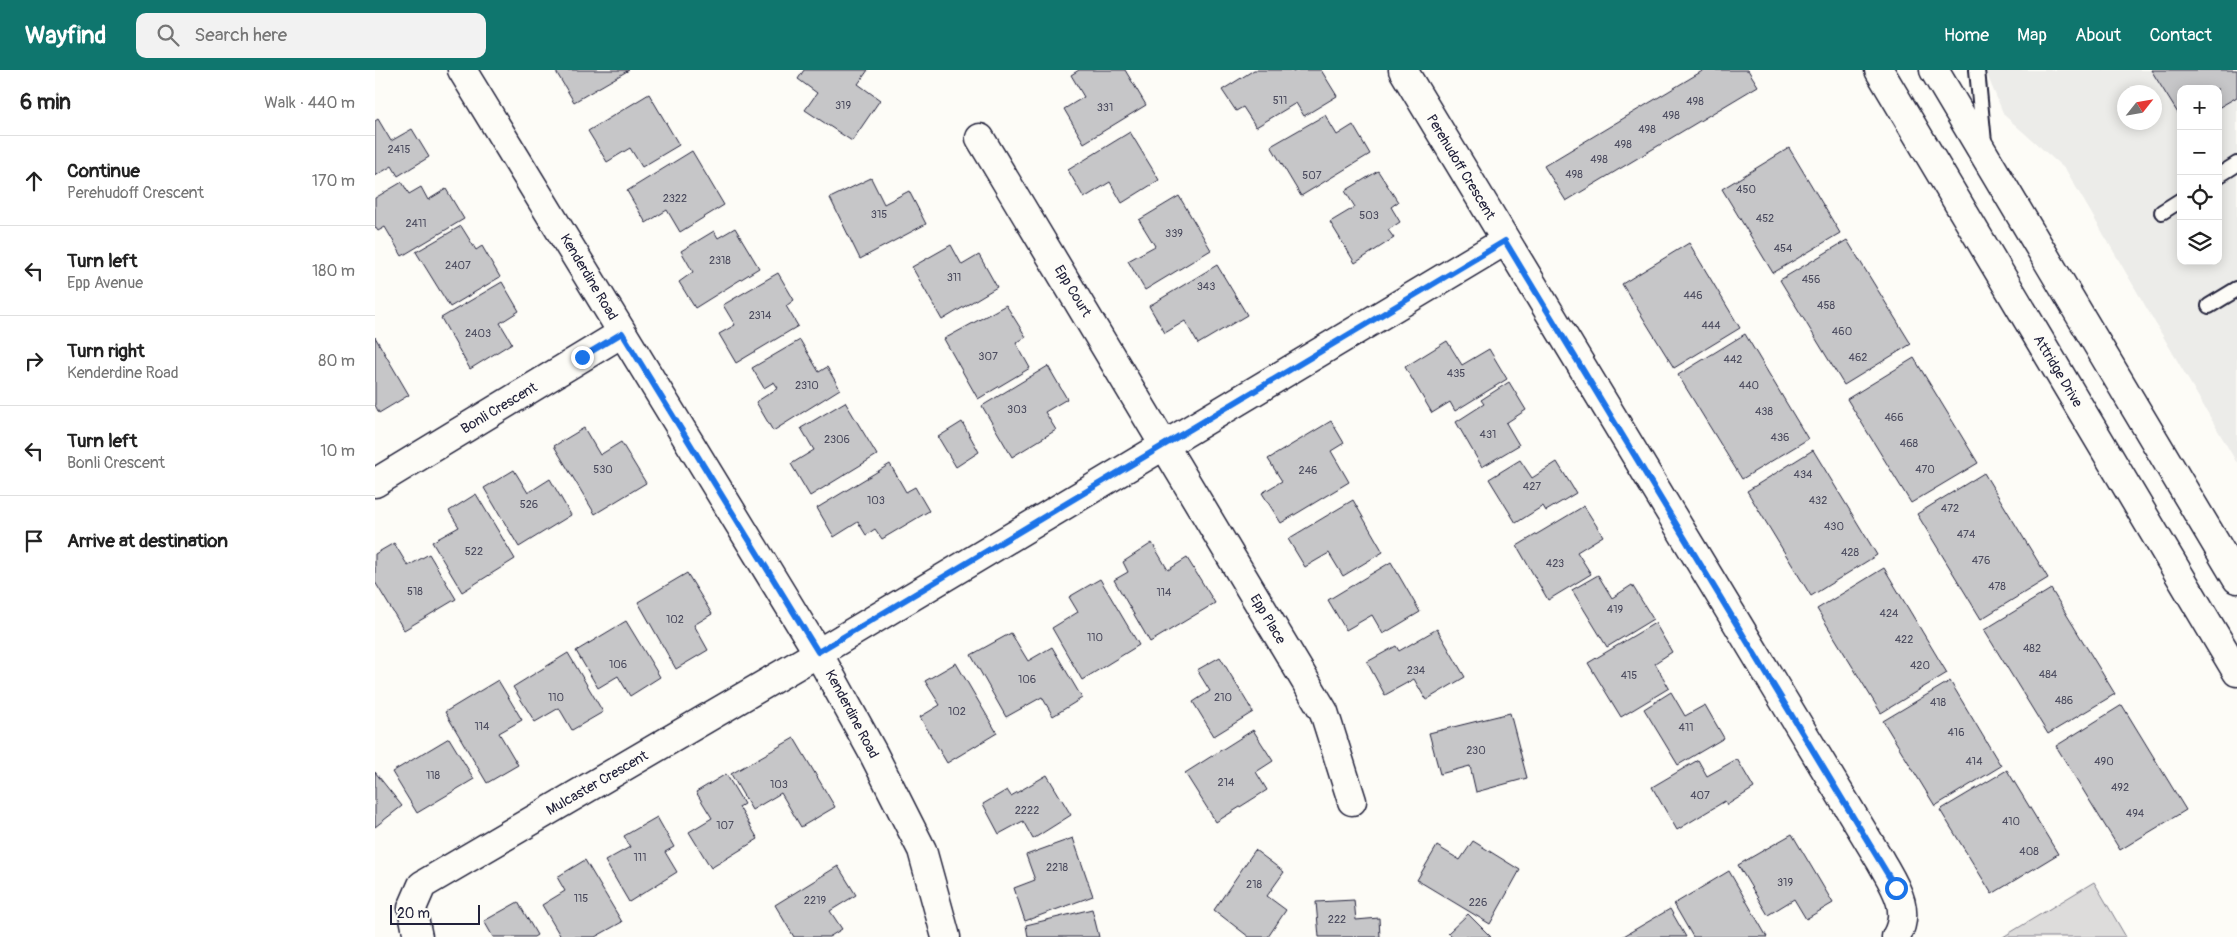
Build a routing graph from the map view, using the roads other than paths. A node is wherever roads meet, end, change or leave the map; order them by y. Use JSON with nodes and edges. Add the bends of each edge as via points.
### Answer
{"nodes":[{"id":1,"x":463,"y":70,"type":"edge"},
{"id":2,"x":1403,"y":70,"type":"edge"},
{"id":3,"x":1879,"y":70,"type":"edge"},
{"id":4,"x":1934,"y":70,"type":"edge"},
{"id":5,"x":1977,"y":70,"type":"edge"},
{"id":6,"x":980,"y":138,"type":"dead end"},
{"id":7,"x":1986,"y":157,"type":"junction"},
{"id":8,"x":2237,"y":164,"type":"edge"},
{"id":9,"x":2220,"y":175,"type":"edge"},
{"id":10,"x":2177,"y":203,"type":"edge"},
{"id":11,"x":2162,"y":212,"type":"dead end"},
{"id":12,"x":1505,"y":241,"type":"junction"},
{"id":13,"x":2237,"y":289,"type":"edge"},
{"id":14,"x":2209,"y":306,"type":"dead end"},
{"id":15,"x":622,"y":333,"type":"junction"},
{"id":16,"x":1166,"y":445,"type":"junction"},
{"id":17,"x":375,"y":483,"type":"edge"},
{"id":18,"x":2237,"y":578,"type":"edge"},
{"id":19,"x":818,"y":652,"type":"junction"},
{"id":20,"x":2237,"y":672,"type":"edge"},
{"id":21,"x":1352,"y":801,"type":"dead end"},
{"id":22,"x":418,"y":937,"type":"edge"},
{"id":23,"x":946,"y":937,"type":"edge"},
{"id":24,"x":1896,"y":937,"type":"edge"}],
"edges":[{"from":1,"to":15,"type":"street","name":"Kenderdine Road"},
{"from":2,"to":12,"type":"street","name":"Perehudoff Crescent"},
{"from":3,"to":20,"type":"street","name":"Attridge Drive"},
{"from":4,"to":7,"type":"street"},
{"from":5,"to":7,"type":"lane"},
{"from":6,"to":16,"type":"street","name":"Epp Court"},
{"from":7,"to":18,"type":"street"},
{"from":8,"to":9,"type":"lane"},
{"from":10,"to":11,"type":"lane"},
{"from":12,"to":16,"type":"street","name":"Mulcaster Crescent"},
{"from":12,"to":24,"type":"street","name":"Perehudoff Crescent","via":[[1896,888],[1904,916]]},
{"from":13,"to":14,"type":"lane"},
{"from":15,"to":17,"type":"street","name":"Bonli Crescent"},
{"from":15,"to":19,"type":"street","name":"Kenderdine Road"},
{"from":16,"to":19,"type":"street","name":"Mulcaster Crescent"},
{"from":16,"to":21,"type":"street","name":"Epp Place","via":[[1324,712]]},
{"from":19,"to":22,"type":"street","name":"Mulcaster Crescent","via":[[422,885],[412,908]]},
{"from":19,"to":23,"type":"street","name":"Kenderdine Road","via":[[921,850]]}]}
